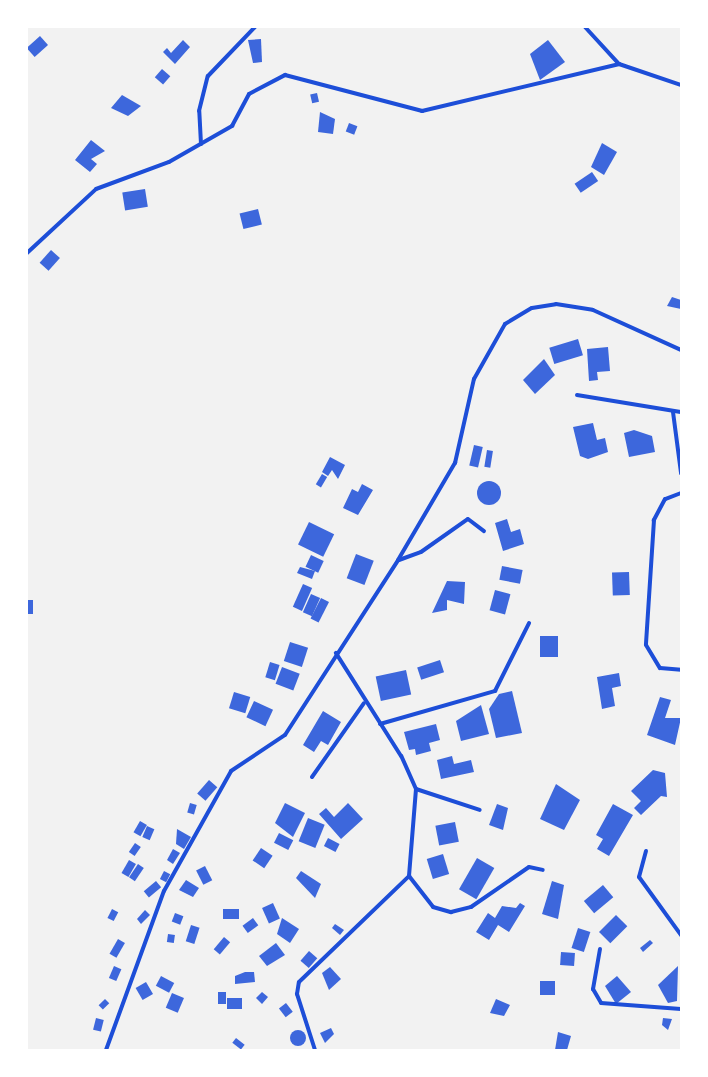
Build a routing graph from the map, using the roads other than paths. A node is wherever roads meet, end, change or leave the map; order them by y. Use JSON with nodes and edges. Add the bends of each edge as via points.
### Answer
{"nodes":[{"id":1,"x":255,"y":27,"type":"edge"},
{"id":2,"x":585,"y":27,"type":"edge"},
{"id":3,"x":619,"y":64,"type":"junction"},
{"id":4,"x":681,"y":85,"type":"edge"},
{"id":5,"x":201,"y":144,"type":"junction"},
{"id":6,"x":27,"y":253,"type":"edge"},
{"id":7,"x":681,"y":350,"type":"edge"},
{"id":8,"x":577,"y":395,"type":"dead end"},
{"id":9,"x":674,"y":412,"type":"junction"},
{"id":10,"x":681,"y":412,"type":"edge"},
{"id":11,"x":681,"y":472,"type":"edge"},
{"id":12,"x":681,"y":493,"type":"edge"},
{"id":13,"x":484,"y":531,"type":"dead end"},
{"id":14,"x":398,"y":560,"type":"junction"},
{"id":15,"x":529,"y":623,"type":"dead end"},
{"id":16,"x":336,"y":653,"type":"junction"},
{"id":17,"x":681,"y":670,"type":"edge"},
{"id":18,"x":364,"y":703,"type":"junction"},
{"id":19,"x":380,"y":724,"type":"junction"},
{"id":20,"x":312,"y":777,"type":"dead end"},
{"id":21,"x":416,"y":789,"type":"junction"},
{"id":22,"x":480,"y":810,"type":"dead end"},
{"id":23,"x":646,"y":851,"type":"dead end"},
{"id":24,"x":543,"y":870,"type":"dead end"},
{"id":25,"x":409,"y":876,"type":"junction"},
{"id":26,"x":681,"y":935,"type":"edge"},
{"id":27,"x":600,"y":949,"type":"dead end"},
{"id":28,"x":681,"y":1009,"type":"edge"},
{"id":29,"x":106,"y":1050,"type":"edge"},
{"id":30,"x":315,"y":1050,"type":"edge"}],
"edges":[{"from":1,"to":5,"type":"street","via":[[208,76],[199,111]]},
{"from":2,"to":3,"type":"street"},
{"from":3,"to":4,"type":"street"},
{"from":3,"to":5,"type":"street","via":[[422,111],[285,75],[249,94],[232,126]]},
{"from":5,"to":6,"type":"street","via":[[170,162],[96,189]]},
{"from":7,"to":14,"type":"street","via":[[593,310],[556,304],[532,308],[506,324],[474,379],[455,463]]},
{"from":8,"to":9,"type":"street"},
{"from":9,"to":10,"type":"street"},
{"from":9,"to":11,"type":"street"},
{"from":12,"to":17,"type":"street","via":[[665,500],[656,512],[646,645],[660,668]]},
{"from":13,"to":14,"type":"street","via":[[468,519],[421,552]]},
{"from":14,"to":16,"type":"street"},
{"from":15,"to":19,"type":"street","via":[[495,691]]},
{"from":16,"to":18,"type":"street"},
{"from":16,"to":29,"type":"street","via":[[285,735],[231,771],[164,891]]},
{"from":18,"to":19,"type":"street"},
{"from":18,"to":20,"type":"street"},
{"from":19,"to":21,"type":"street"},
{"from":21,"to":22,"type":"street"},
{"from":21,"to":25,"type":"street"},
{"from":23,"to":26,"type":"street","via":[[639,877]]},
{"from":24,"to":25,"type":"street","via":[[530,867],[471,907],[451,912],[433,907]]},
{"from":25,"to":30,"type":"street","via":[[299,982],[297,994]]},
{"from":27,"to":28,"type":"street","via":[[593,989],[601,1003]]}]}
